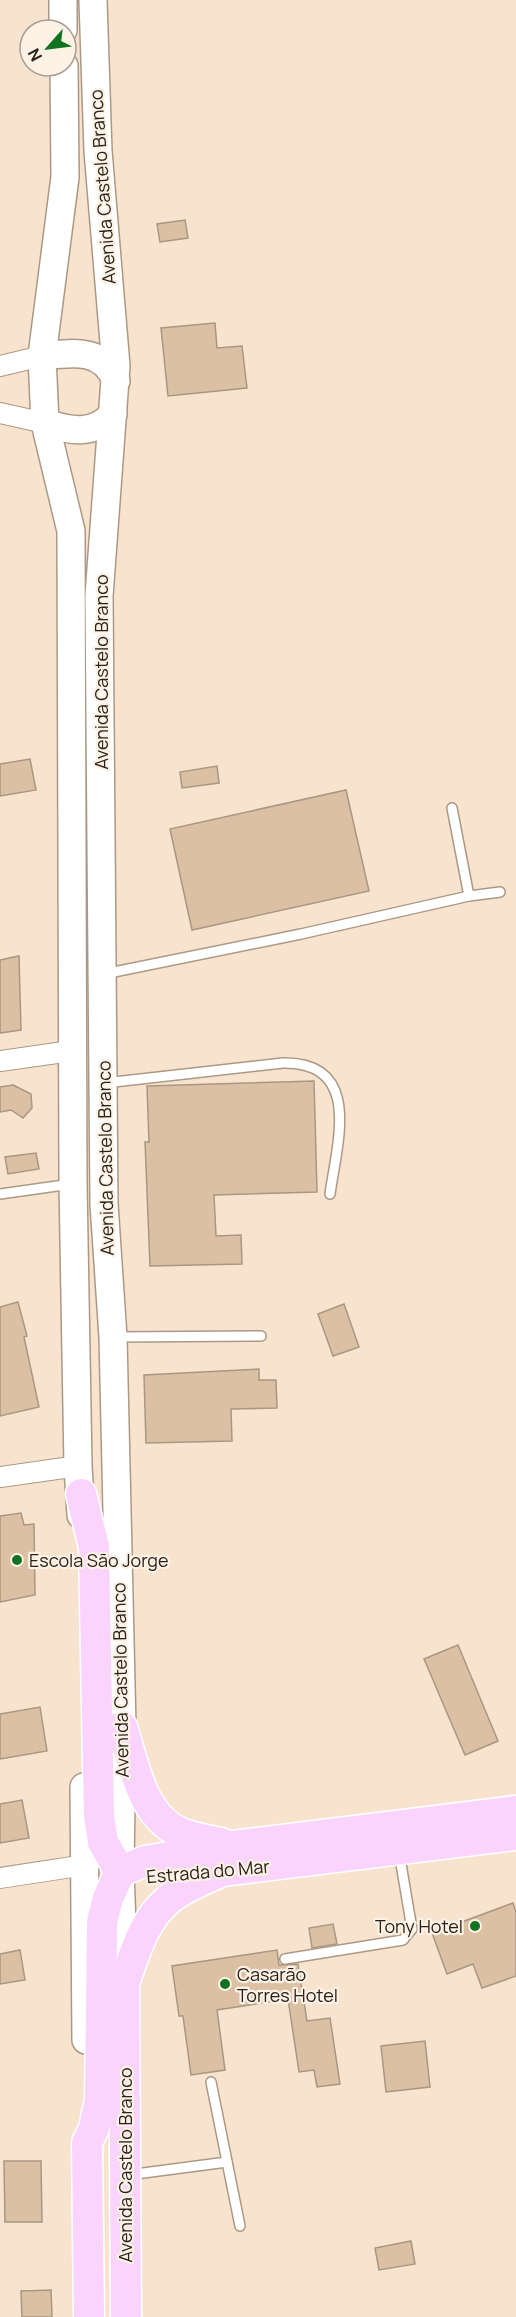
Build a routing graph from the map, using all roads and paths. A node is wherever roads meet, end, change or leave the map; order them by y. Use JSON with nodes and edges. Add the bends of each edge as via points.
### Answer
{"nodes":[{"id":1,"x":63,"y":0,"type":"edge"},
{"id":2,"x":93,"y":0,"type":"edge"},
{"id":3,"x":63,"y":18,"type":"edge"},
{"id":4,"x":64,"y":78,"type":"edge"},
{"id":5,"x":42,"y":356,"type":"junction"},
{"id":6,"x":0,"y":366,"type":"edge"},
{"id":7,"x":116,"y":381,"type":"junction"},
{"id":8,"x":0,"y":413,"type":"edge"},
{"id":9,"x":113,"y":414,"type":"junction"},
{"id":10,"x":45,"y":423,"type":"junction"},
{"id":11,"x":452,"y":808,"type":"dead end"},
{"id":12,"x":500,"y":892,"type":"dead end"},
{"id":13,"x":469,"y":896,"type":"junction"},
{"id":14,"x":102,"y":974,"type":"junction"},
{"id":15,"x":72,"y":1051,"type":"junction"},
{"id":16,"x":0,"y":1061,"type":"edge"},
{"id":17,"x":103,"y":1083,"type":"junction"},
{"id":18,"x":73,"y":1184,"type":"junction"},
{"id":19,"x":0,"y":1194,"type":"edge"},
{"id":20,"x":330,"y":1194,"type":"dead end"},
{"id":21,"x":261,"y":1336,"type":"dead end"},
{"id":22,"x":113,"y":1337,"type":"junction"},
{"id":23,"x":0,"y":1477,"type":"edge"},
{"id":24,"x":80,"y":1480,"type":"junction"},
{"id":25,"x":122,"y":1727,"type":"junction"},
{"id":26,"x":516,"y":1811,"type":"edge"},
{"id":27,"x":516,"y":1835,"type":"edge"},
{"id":28,"x":233,"y":1846,"type":"junction"},
{"id":29,"x":399,"y":1850,"type":"junction"},
{"id":30,"x":85,"y":1865,"type":"junction"},
{"id":31,"x":120,"y":1872,"type":"junction"},
{"id":32,"x":218,"y":1873,"type":"junction"},
{"id":33,"x":0,"y":1878,"type":"edge"},
{"id":34,"x":285,"y":1959,"type":"dead end"},
{"id":35,"x":124,"y":1983,"type":"junction"},
{"id":36,"x":211,"y":2082,"type":"dead end"},
{"id":37,"x":87,"y":2143,"type":"junction"},
{"id":38,"x":227,"y":2162,"type":"junction"},
{"id":39,"x":126,"y":2176,"type":"junction"},
{"id":40,"x":240,"y":2226,"type":"dead end"},
{"id":41,"x":89,"y":2317,"type":"edge"},
{"id":42,"x":126,"y":2317,"type":"edge"}],
"edges":[{"from":1,"to":3,"type":"main road"},
{"from":2,"to":7,"type":"main road","name":"Avenida Castelo Branco","via":[[98,151]]},
{"from":4,"to":5,"type":"main road","name":"Avenida Castelo Branco","via":[[65,177]]},
{"from":5,"to":6,"type":"street"},
{"from":5,"to":7,"type":"main road","via":[[92,355],[112,369]]},
{"from":5,"to":10,"type":"main road","name":"Avenida Castelo Branco"},
{"from":7,"to":9,"type":"main road","name":"Avenida Castelo Branco"},
{"from":8,"to":10,"type":"street"},
{"from":9,"to":10,"type":"main road","via":[[84,431]]},
{"from":9,"to":14,"type":"main road","name":"Avenida Castelo Branco","via":[[99,596]]},
{"from":10,"to":15,"type":"main road","name":"Avenida Castelo Branco","via":[[71,531]]},
{"from":11,"to":13,"type":"lane"},
{"from":12,"to":13,"type":"lane"},
{"from":13,"to":14,"type":"lane"},
{"from":14,"to":17,"type":"main road","name":"Avenida Castelo Branco"},
{"from":15,"to":16,"type":"street"},
{"from":15,"to":18,"type":"main road","name":"Avenida Castelo Branco"},
{"from":17,"to":20,"type":"lane","via":[[283,1063],[317,1069],[332,1081],[340,1108]]},
{"from":17,"to":22,"type":"main road","name":"Avenida Castelo Branco","via":[[104,1204]]},
{"from":18,"to":19,"type":"lane"},
{"from":18,"to":24,"type":"main road","name":"Avenida Castelo Branco"},
{"from":21,"to":22,"type":"lane"},
{"from":22,"to":25,"type":"main road","name":"Avenida Castelo Branco"},
{"from":23,"to":24,"type":"street"},
{"from":24,"to":30,"type":"main road","name":"Avenida Castelo Branco"},
{"from":24,"to":31,"type":"main road","via":[[94,1547],[99,1816],[103,1842]]},
{"from":25,"to":28,"type":"main road","via":[[145,1796],[159,1817],[182,1834]]},
{"from":25,"to":31,"type":"main road","name":"Avenida Castelo Branco"},
{"from":26,"to":28,"type":"main road","name":"Estrada do Mar"},
{"from":27,"to":29,"type":"main road","name":"Estrada do Mar"},
{"from":28,"to":31,"type":"main road","name":"Estrada do Mar","via":[[146,1861]]},
{"from":29,"to":32,"type":"main road","name":"Estrada do Mar"},
{"from":29,"to":34,"type":"lane","via":[[412,1929],[403,1940]]},
{"from":30,"to":33,"type":"street"},
{"from":30,"to":37,"type":"main road","name":"Avenida Castelo Branco"},
{"from":31,"to":32,"type":"main road","name":"Estrada do Mar","via":[[152,1877]]},
{"from":31,"to":35,"type":"main road","name":"Avenida Castelo Branco"},
{"from":31,"to":37,"type":"main road","via":[[102,1922],[100,2100]]},
{"from":32,"to":35,"type":"main road","via":[[181,1891],[157,1911],[140,1938]]},
{"from":35,"to":39,"type":"main road","name":"Avenida Castelo Branco"},
{"from":36,"to":38,"type":"lane"},
{"from":37,"to":41,"type":"main road","name":"Avenida Castelo Branco"},
{"from":38,"to":39,"type":"lane"},
{"from":38,"to":40,"type":"lane"},
{"from":39,"to":42,"type":"main road","name":"Avenida Castelo Branco"}]}
